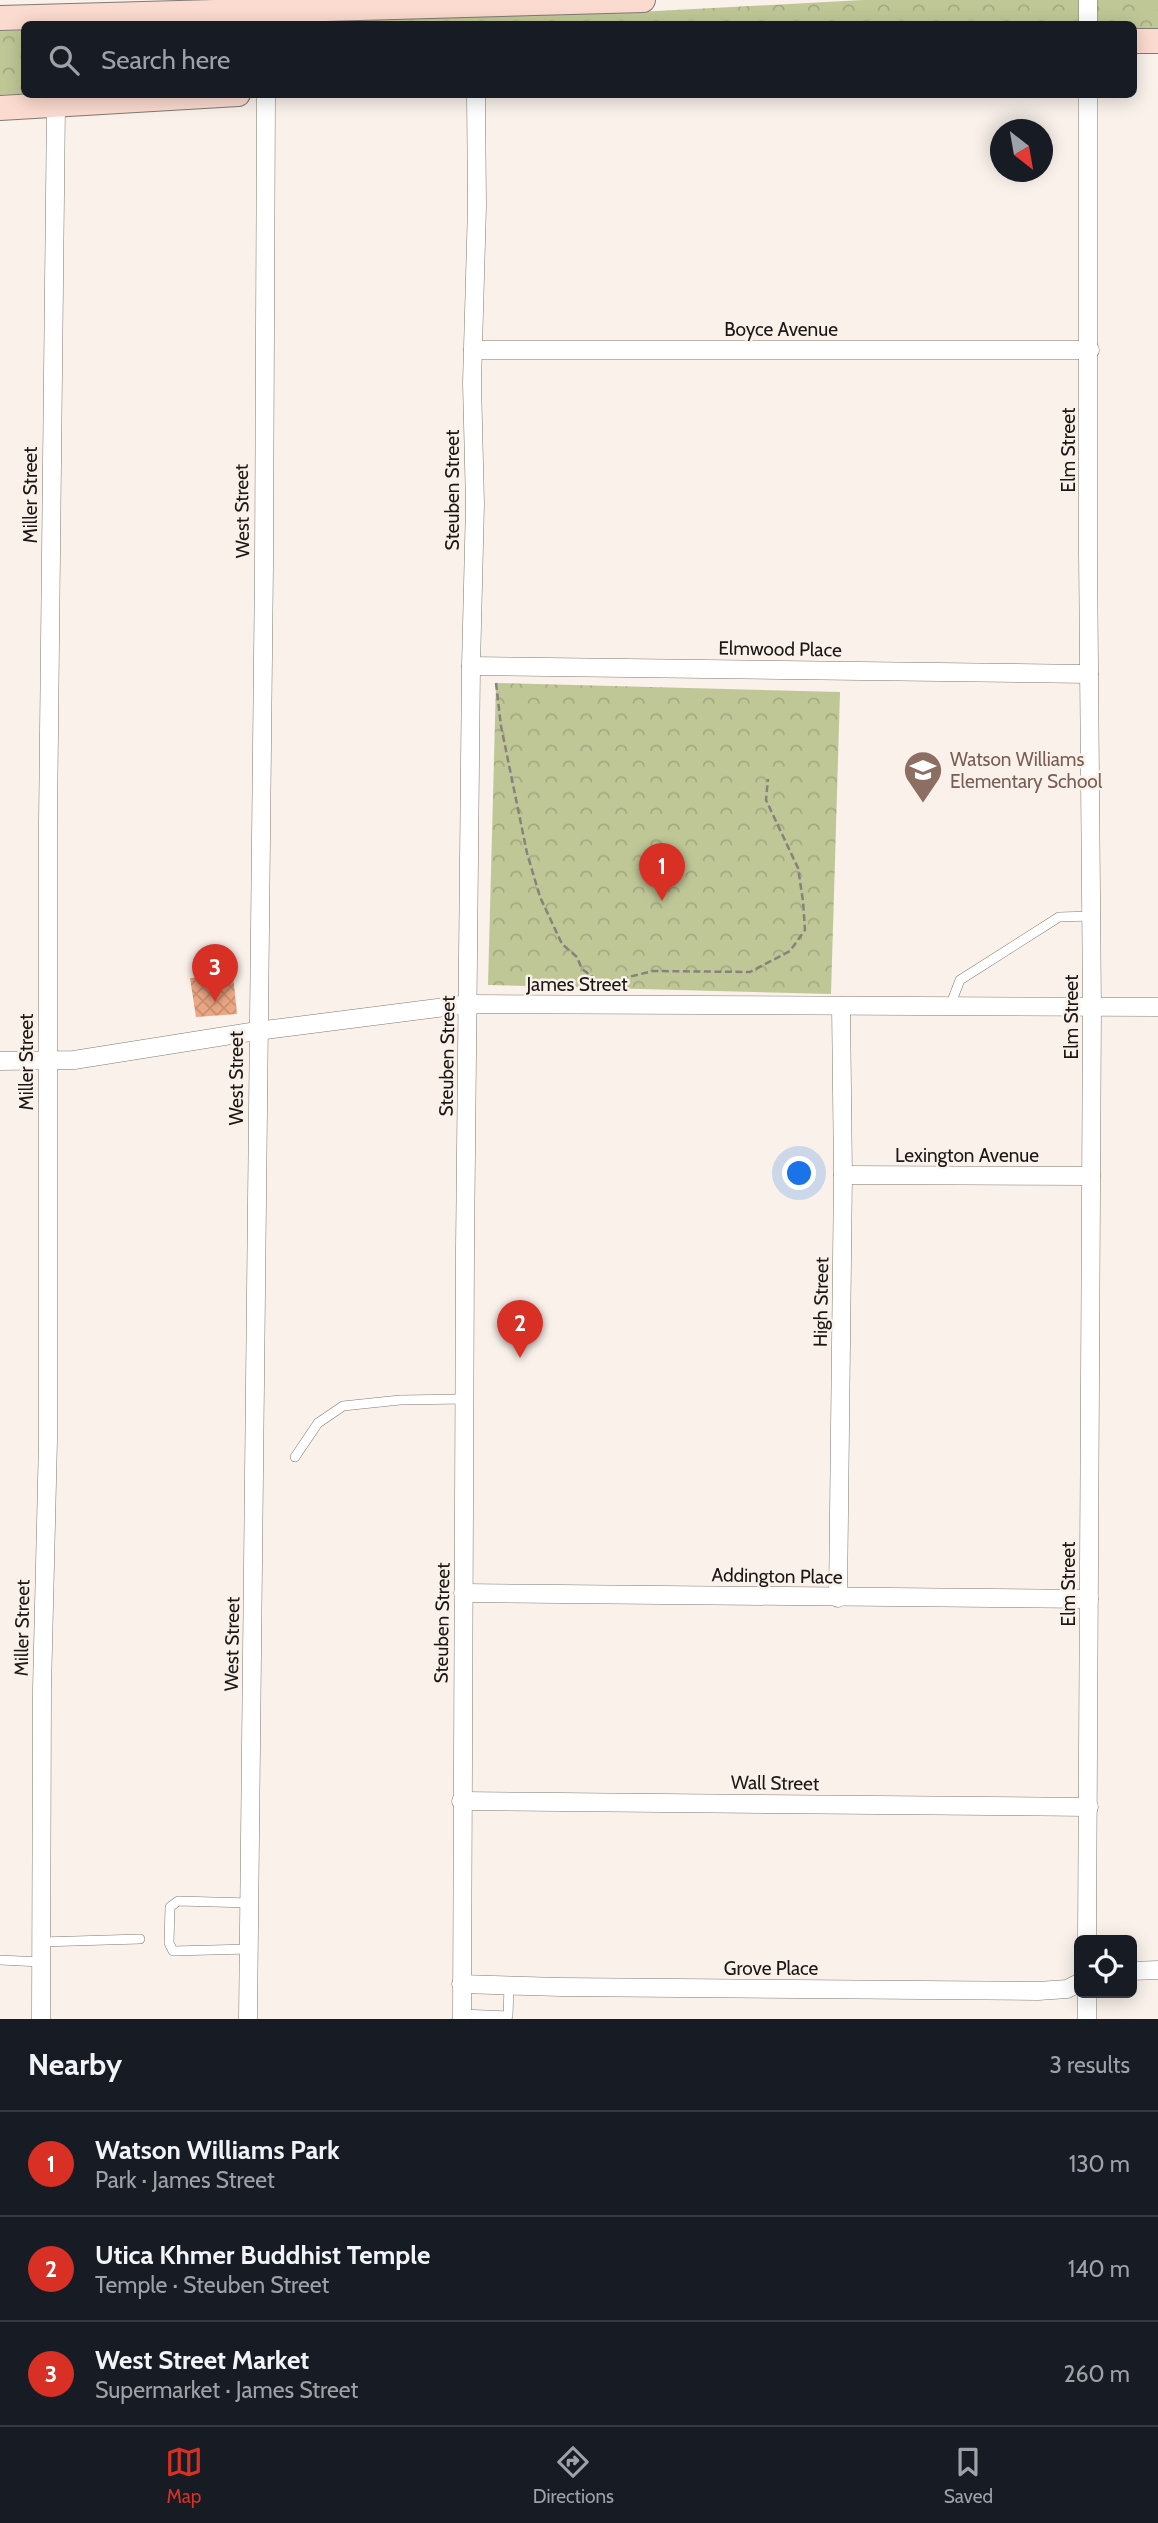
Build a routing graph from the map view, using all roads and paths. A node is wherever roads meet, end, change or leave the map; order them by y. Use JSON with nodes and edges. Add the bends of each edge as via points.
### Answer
{"nodes":[{"id":1,"x":643,"y":0,"type":"edge"},
{"id":2,"x":1088,"y":0,"type":"edge"},
{"id":3,"x":0,"y":18,"type":"edge"},
{"id":4,"x":1088,"y":21,"type":"edge"},
{"id":5,"x":1137,"y":41,"type":"edge"},
{"id":6,"x":1158,"y":41,"type":"edge"},
{"id":7,"x":172,"y":98,"type":"edge"},
{"id":8,"x":265,"y":98,"type":"edge"},
{"id":9,"x":475,"y":98,"type":"edge"},
{"id":10,"x":1088,"y":98,"type":"edge"},
{"id":11,"x":56,"y":105,"type":"junction"},
{"id":12,"x":0,"y":108,"type":"edge"},
{"id":13,"x":473,"y":350,"type":"junction"},
{"id":14,"x":1090,"y":350,"type":"junction"},
{"id":15,"x":471,"y":666,"type":"junction"},
{"id":16,"x":1089,"y":674,"type":"junction"},
{"id":17,"x":496,"y":683,"type":"dead end"},
{"id":18,"x":768,"y":779,"type":"dead end"},
{"id":19,"x":1091,"y":916,"type":"junction"},
{"id":20,"x":469,"y":1004,"type":"junction"},
{"id":21,"x":841,"y":1006,"type":"junction"},
{"id":22,"x":950,"y":1006,"type":"junction"},
{"id":23,"x":1092,"y":1007,"type":"junction"},
{"id":24,"x":1158,"y":1007,"type":"edge"},
{"id":25,"x":257,"y":1031,"type":"junction"},
{"id":26,"x":0,"y":1061,"type":"edge"},
{"id":27,"x":47,"y":1061,"type":"junction"},
{"id":28,"x":843,"y":1175,"type":"junction"},
{"id":29,"x":1091,"y":1176,"type":"junction"},
{"id":30,"x":464,"y":1399,"type":"junction"},
{"id":31,"x":295,"y":1457,"type":"dead end"},
{"id":32,"x":463,"y":1593,"type":"junction"},
{"id":33,"x":838,"y":1598,"type":"junction"},
{"id":34,"x":1089,"y":1599,"type":"junction"},
{"id":35,"x":461,"y":1801,"type":"junction"},
{"id":36,"x":1089,"y":1807,"type":"junction"},
{"id":37,"x":250,"y":1903,"type":"junction"},
{"id":38,"x":1087,"y":1935,"type":"edge"},
{"id":39,"x":140,"y":1939,"type":"dead end"},
{"id":40,"x":41,"y":1942,"type":"junction"},
{"id":41,"x":249,"y":1949,"type":"junction"},
{"id":42,"x":0,"y":1960,"type":"edge"},
{"id":43,"x":41,"y":1962,"type":"junction"},
{"id":44,"x":1158,"y":1970,"type":"edge"},
{"id":45,"x":1137,"y":1971,"type":"edge"},
{"id":46,"x":461,"y":1984,"type":"junction"},
{"id":47,"x":509,"y":1986,"type":"junction"},
{"id":48,"x":1074,"y":1986,"type":"edge"},
{"id":49,"x":1087,"y":1998,"type":"edge"},
{"id":50,"x":462,"y":2016,"type":"edge"},
{"id":51,"x":41,"y":2019,"type":"edge"},
{"id":52,"x":248,"y":2019,"type":"edge"},
{"id":53,"x":1087,"y":2019,"type":"edge"}],
"edges":[{"from":1,"to":3,"type":"street"},
{"from":2,"to":4,"type":"street"},
{"from":5,"to":6,"type":"street"},
{"from":7,"to":11,"type":"street"},
{"from":8,"to":25,"type":"street","name":"West Street"},
{"from":9,"to":13,"type":"street","name":"Steuben Street"},
{"from":10,"to":14,"type":"street","name":"Elm Street"},
{"from":11,"to":12,"type":"street"},
{"from":11,"to":27,"type":"street","name":"Miller Street"},
{"from":13,"to":14,"type":"street","name":"Boyce Avenue"},
{"from":13,"to":15,"type":"street","name":"Steuben Street"},
{"from":14,"to":16,"type":"street","name":"Elm Street"},
{"from":15,"to":16,"type":"street","name":"Elmwood Place"},
{"from":15,"to":20,"type":"street","name":"Steuben Street"},
{"from":16,"to":19,"type":"street","name":"Elm Street"},
{"from":17,"to":18,"type":"path","via":[[527,853],[540,897],[562,944],[595,979],[608,982],[653,971],[750,972],[790,951],[805,930],[803,901],[798,869],[766,800]]},
{"from":19,"to":22,"type":"lane","via":[[1059,918],[960,980]]},
{"from":19,"to":23,"type":"street","name":"Elm Street"},
{"from":20,"to":21,"type":"street","name":"James Street"},
{"from":20,"to":25,"type":"street","name":"James Street"},
{"from":20,"to":30,"type":"street","name":"Steuben Street"},
{"from":21,"to":22,"type":"street","name":"James Street"},
{"from":21,"to":28,"type":"street","name":"High Street"},
{"from":22,"to":23,"type":"street","name":"James Street"},
{"from":23,"to":24,"type":"street","name":"James Street"},
{"from":23,"to":29,"type":"street","name":"Elm Street"},
{"from":25,"to":27,"type":"street","name":"James Street"},
{"from":25,"to":37,"type":"street","name":"West Street"},
{"from":26,"to":27,"type":"street","name":"James Street"},
{"from":27,"to":40,"type":"street","name":"Miller Street","via":[[48,1440]]},
{"from":28,"to":29,"type":"street","name":"Lexington Avenue"},
{"from":28,"to":33,"type":"street","name":"High Street"},
{"from":29,"to":34,"type":"street","name":"Elm Street"},
{"from":30,"to":31,"type":"lane","via":[[400,1399],[343,1406],[318,1423]]},
{"from":30,"to":32,"type":"street","name":"Steuben Street"},
{"from":32,"to":33,"type":"street","name":"Addington Place"},
{"from":32,"to":35,"type":"street","name":"Steuben Street"},
{"from":33,"to":34,"type":"street","name":"Addington Place"},
{"from":34,"to":36,"type":"street","name":"Elm Street"},
{"from":35,"to":36,"type":"street","name":"Wall Street"},
{"from":35,"to":46,"type":"street","name":"Steuben Street"},
{"from":36,"to":38,"type":"street","name":"Elm Street"},
{"from":37,"to":41,"type":"street","name":"West Street"},
{"from":37,"to":41,"type":"lane","via":[[178,1901],[170,1906],[169,1942],[173,1951]]},
{"from":39,"to":40,"type":"lane"},
{"from":40,"to":43,"type":"street","name":"Miller Street"},
{"from":41,"to":52,"type":"street","name":"West Street"},
{"from":42,"to":43,"type":"lane"},
{"from":43,"to":51,"type":"street","name":"Miller Street"},
{"from":44,"to":45,"type":"street"},
{"from":46,"to":47,"type":"street","name":"Grove Place"},
{"from":46,"to":50,"type":"street","name":"Steuben Street"},
{"from":47,"to":48,"type":"street","name":"Grove Place","via":[[1038,1991]]},
{"from":47,"to":50,"type":"lane","via":[[508,2016]]},
{"from":49,"to":53,"type":"street"}]}
